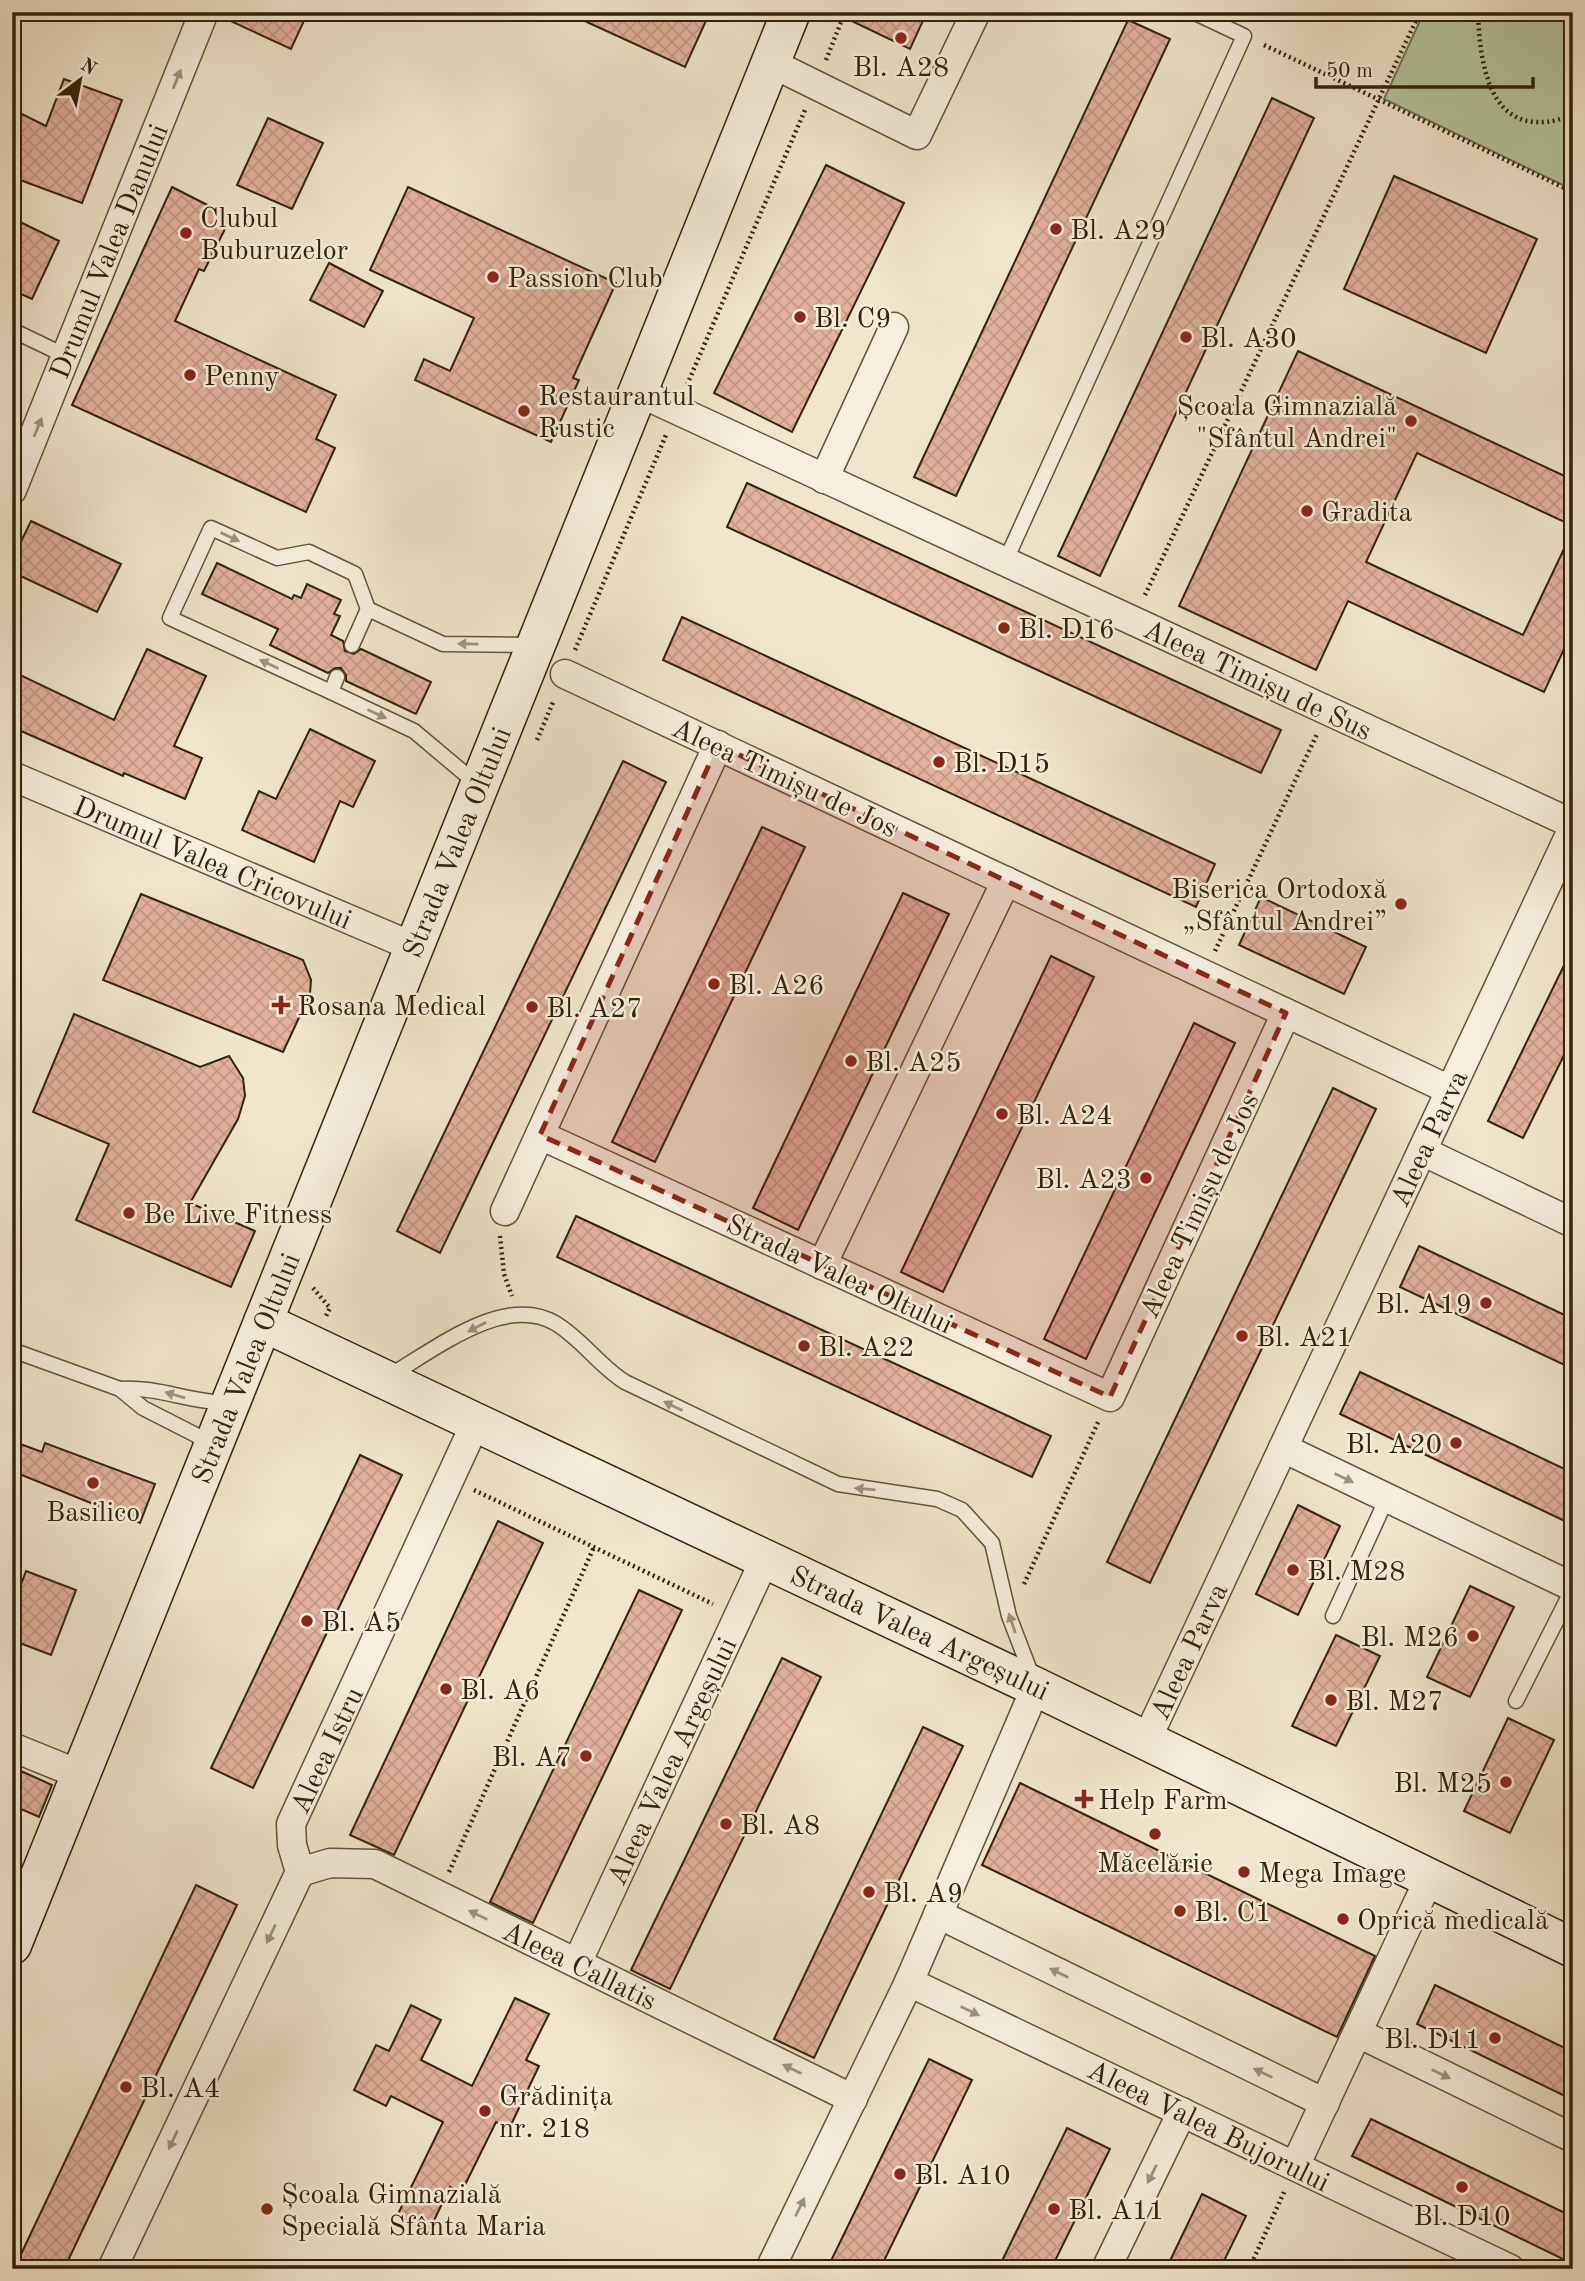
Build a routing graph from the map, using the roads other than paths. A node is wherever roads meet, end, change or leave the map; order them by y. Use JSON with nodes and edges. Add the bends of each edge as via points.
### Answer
{"nodes":[{"id":1,"x":204,"y":12,"type":"edge"},
{"id":2,"x":791,"y":12,"type":"edge"},
{"id":3,"x":976,"y":12,"type":"edge"},
{"id":4,"x":1193,"y":12,"type":"edge"},
{"id":5,"x":771,"y":63,"type":"junction"},
{"id":6,"x":894,"y":327,"type":"dead end"},
{"id":7,"x":12,"y":330,"type":"edge"},
{"id":8,"x":66,"y":356,"type":"junction"},
{"id":9,"x":638,"y":393,"type":"junction"},
{"id":10,"x":824,"y":479,"type":"junction"},
{"id":11,"x":12,"y":490,"type":"edge"},
{"id":12,"x":1005,"y":562,"type":"junction"},
{"id":13,"x":368,"y":609,"type":"junction"},
{"id":14,"x":352,"y":645,"type":"dead end"},
{"id":15,"x":536,"y":645,"type":"junction"},
{"id":16,"x":565,"y":674,"type":"dead end"},
{"id":17,"x":337,"y":677,"type":"dead end"},
{"id":18,"x":331,"y":692,"type":"junction"},
{"id":19,"x":718,"y":745,"type":"junction"},
{"id":20,"x":12,"y":776,"type":"edge"},
{"id":21,"x":480,"y":785,"type":"junction"},
{"id":22,"x":1573,"y":826,"type":"edge"},
{"id":23,"x":1006,"y":881,"type":"junction"},
{"id":24,"x":414,"y":947,"type":"junction"},
{"id":25,"x":1286,"y":1013,"type":"junction"},
{"id":26,"x":1450,"y":1090,"type":"junction"},
{"id":27,"x":540,"y":1135,"type":"junction"},
{"id":28,"x":1422,"y":1151,"type":"junction"},
{"id":29,"x":505,"y":1211,"type":"road end"},
{"id":30,"x":1573,"y":1223,"type":"edge"},
{"id":31,"x":822,"y":1265,"type":"junction"},
{"id":32,"x":263,"y":1322,"type":"junction"},
{"id":33,"x":12,"y":1350,"type":"edge"},
{"id":34,"x":384,"y":1379,"type":"junction"},
{"id":35,"x":120,"y":1389,"type":"junction"},
{"id":36,"x":1110,"y":1397,"type":"joint"},
{"id":37,"x":231,"y":1403,"type":"junction"},
{"id":38,"x":476,"y":1422,"type":"junction"},
{"id":39,"x":1283,"y":1448,"type":"junction"},
{"id":40,"x":212,"y":1449,"type":"junction"},
{"id":41,"x":1387,"y":1498,"type":"junction"},
{"id":42,"x":765,"y":1559,"type":"junction"},
{"id":43,"x":1573,"y":1588,"type":"edge"},
{"id":44,"x":1333,"y":1616,"type":"dead end"},
{"id":45,"x":1036,"y":1687,"type":"junction"},
{"id":46,"x":1516,"y":1701,"type":"dead end"},
{"id":47,"x":1146,"y":1741,"type":"junction"},
{"id":48,"x":12,"y":1747,"type":"edge"},
{"id":49,"x":81,"y":1775,"type":"junction"},
{"id":50,"x":300,"y":1872,"type":"junction"},
{"id":51,"x":1429,"y":1879,"type":"junction"},
{"id":52,"x":938,"y":1914,"type":"junction"},
{"id":53,"x":12,"y":1945,"type":"edge"},
{"id":54,"x":1573,"y":1948,"type":"edge"},
{"id":55,"x":577,"y":1963,"type":"junction"},
{"id":56,"x":909,"y":1982,"type":"junction"},
{"id":57,"x":1358,"y":2033,"type":"junction"},
{"id":58,"x":853,"y":2099,"type":"junction"},
{"id":59,"x":1325,"y":2103,"type":"junction"},
{"id":60,"x":1182,"y":2112,"type":"junction"},
{"id":61,"x":1573,"y":2138,"type":"edge"},
{"id":62,"x":1295,"y":2166,"type":"junction"},
{"id":63,"x":112,"y":2269,"type":"edge"},
{"id":64,"x":771,"y":2269,"type":"edge"},
{"id":65,"x":1107,"y":2269,"type":"edge"},
{"id":66,"x":1510,"y":2269,"type":"edge"}],
"edges":[{"from":8,"to":1,"type":"street","name":"Drumul Valea Danului","one_way":true},
{"from":2,"to":5,"type":"main road","name":"Strada Valea Oltului"},
{"from":3,"to":5,"type":"street","via":[[917,135]]},
{"from":4,"to":12,"type":"lane","via":[[1244,36]]},
{"from":5,"to":9,"type":"main road","name":"Strada Valea Oltului"},
{"from":6,"to":10,"type":"street"},
{"from":7,"to":8,"type":"lane"},
{"from":11,"to":8,"type":"street","name":"Drumul Valea Danului","one_way":true},
{"from":9,"to":10,"type":"street","name":"Aleea Timișu de Sus"},
{"from":9,"to":15,"type":"main road","name":"Strada Valea Oltului"},
{"from":10,"to":12,"type":"street","name":"Aleea Timișu de Sus"},
{"from":12,"to":22,"type":"street","name":"Aleea Timișu de Sus"},
{"from":13,"to":14,"type":"lane"},
{"from":15,"to":13,"type":"lane","one_way":true,"via":[[443,644]]},
{"from":18,"to":13,"type":"lane","one_way":true,"via":[[170,618],[211,528],[277,558],[309,552],[355,574]]},
{"from":15,"to":21,"type":"main road","name":"Strada Valea Oltului"},
{"from":16,"to":19,"type":"street","name":"Aleea Timișu de Jos"},
{"from":17,"to":18,"type":"lane"},
{"from":18,"to":21,"type":"lane","one_way":true,"via":[[414,731]]},
{"from":19,"to":23,"type":"street","name":"Aleea Timișu de Jos"},
{"from":19,"to":27,"type":"street"},
{"from":20,"to":24,"type":"street","name":"Drumul Valea Cricovului"},
{"from":21,"to":24,"type":"main road","name":"Strada Valea Oltului"},
{"from":22,"to":26,"type":"street","name":"Aleea Parva"},
{"from":23,"to":25,"type":"street","name":"Aleea Timișu de Jos"},
{"from":23,"to":31,"type":"street"},
{"from":24,"to":32,"type":"main road","name":"Strada Valea Oltului"},
{"from":25,"to":26,"type":"street","name":"Aleea Timișu de Jos"},
{"from":25,"to":36,"type":"street","name":"Aleea Timișu de Jos"},
{"from":26,"to":28,"type":"street","name":"Aleea Parva"},
{"from":27,"to":29,"type":"street"},
{"from":27,"to":31,"type":"street","name":"Strada Valea Oltului"},
{"from":28,"to":30,"type":"street"},
{"from":28,"to":39,"type":"street","name":"Aleea Parva"},
{"from":31,"to":36,"type":"street","name":"Strada Valea Oltului"},
{"from":32,"to":34,"type":"main road","name":"Strada Valea Argeșului"},
{"from":32,"to":37,"type":"main road","name":"Strada Valea Oltului"},
{"from":33,"to":35,"type":"lane"},
{"from":34,"to":38,"type":"main road","name":"Strada Valea Argeșului"},
{"from":45,"to":34,"type":"lane","one_way":true,"via":[[1009,1616],[992,1543],[962,1510],[937,1499],[838,1484],[625,1382],[554,1322],[537,1315],[518,1313],[487,1322]]},
{"from":37,"to":35,"type":"lane","one_way":true,"via":[[209,1403],[141,1387]]},
{"from":35,"to":40,"type":"lane"},
{"from":37,"to":40,"type":"main road","name":"Strada Valea Oltului"},
{"from":38,"to":42,"type":"main road","name":"Strada Valea Argeșului"},
{"from":38,"to":50,"type":"street","name":"Aleea Istru","via":[[291,1824]]},
{"from":39,"to":41,"type":"street","one_way":true},
{"from":39,"to":47,"type":"street","name":"Aleea Parva"},
{"from":40,"to":49,"type":"main road","name":"Strada Valea Oltului"},
{"from":41,"to":43,"type":"street"},
{"from":41,"to":44,"type":"lane"},
{"from":42,"to":45,"type":"main road","name":"Strada Valea Argeșului"},
{"from":42,"to":55,"type":"street","name":"Aleea Valea Argeșului"},
{"from":43,"to":46,"type":"lane"},
{"from":45,"to":47,"type":"main road","name":"Strada Valea Argeșului"},
{"from":45,"to":52,"type":"street"},
{"from":47,"to":51,"type":"main road","name":"Strada Valea Argeșului"},
{"from":48,"to":49,"type":"street"},
{"from":49,"to":53,"type":"main road","name":"Strada Valea Oltului"},
{"from":55,"to":50,"type":"street","name":"Aleea Callatis","one_way":true,"via":[[375,1864],[330,1863]]},
{"from":50,"to":63,"type":"street","one_way":true},
{"from":51,"to":54,"type":"main road","name":"Strada Valea Argeșului"},
{"from":51,"to":57,"type":"street"},
{"from":52,"to":56,"type":"street"},
{"from":59,"to":52,"type":"street","one_way":true},
{"from":58,"to":55,"type":"street","name":"Aleea Callatis","one_way":true},
{"from":56,"to":58,"type":"street"},
{"from":56,"to":60,"type":"street","name":"Aleea Valea Bujorului","one_way":true},
{"from":57,"to":59,"type":"street"},
{"from":57,"to":61,"type":"street","one_way":true},
{"from":64,"to":58,"type":"street","one_way":true},
{"from":59,"to":62,"type":"street"},
{"from":60,"to":62,"type":"street","name":"Aleea Valea Bujorului"},
{"from":60,"to":65,"type":"street","one_way":true},
{"from":62,"to":66,"type":"street","name":"Aleea Valea Bujorului"}]}
